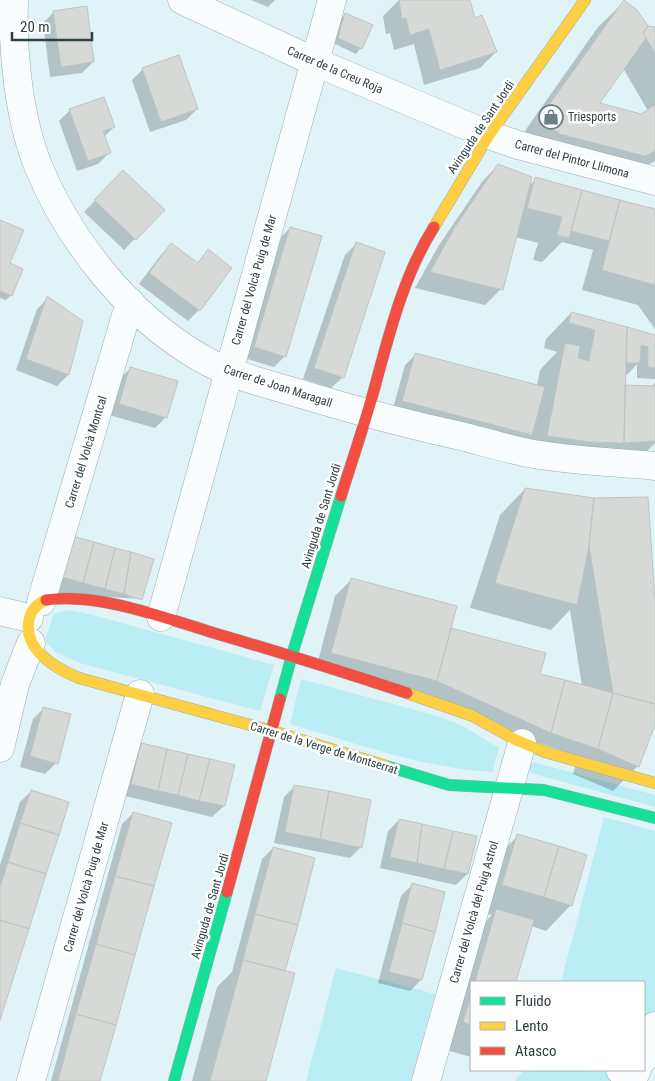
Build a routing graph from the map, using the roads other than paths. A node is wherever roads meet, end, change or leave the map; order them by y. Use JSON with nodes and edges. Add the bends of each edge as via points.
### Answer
{"nodes":[{"id":1,"x":14,"y":0,"type":"edge"},
{"id":2,"x":182,"y":0,"type":"edge"},
{"id":3,"x":332,"y":0,"type":"edge"},
{"id":4,"x":585,"y":0,"type":"edge"},
{"id":5,"x":315,"y":62,"type":"junction"},
{"id":6,"x":490,"y":135,"type":"junction"},
{"id":7,"x":655,"y":181,"type":"edge"},
{"id":8,"x":130,"y":302,"type":"junction"},
{"id":9,"x":228,"y":371,"type":"junction"},
{"id":10,"x":367,"y":414,"type":"junction"},
{"id":11,"x":655,"y":466,"type":"edge"},
{"id":12,"x":0,"y":611,"type":"edge"},
{"id":13,"x":161,"y":617,"type":"junction"},
{"id":14,"x":34,"y":621,"type":"junction"},
{"id":15,"x":292,"y":655,"type":"junction"},
{"id":16,"x":140,"y":694,"type":"junction"},
{"id":17,"x":272,"y":731,"type":"junction"},
{"id":18,"x":522,"y":743,"type":"junction"},
{"id":19,"x":0,"y":748,"type":"edge"},
{"id":20,"x":654,"y":781,"type":"edge"},
{"id":21,"x":508,"y":789,"type":"junction"},
{"id":22,"x":655,"y":818,"type":"edge"},
{"id":23,"x":655,"y":823,"type":"edge"},
{"id":24,"x":655,"y":831,"type":"edge"},
{"id":25,"x":655,"y":1013,"type":"edge"},
{"id":26,"x":655,"y":1026,"type":"edge"},
{"id":27,"x":645,"y":1028,"type":"edge"},
{"id":28,"x":645,"y":1041,"type":"edge"},
{"id":29,"x":645,"y":1046,"type":"edge"},
{"id":30,"x":645,"y":1056,"type":"edge"},
{"id":31,"x":622,"y":1071,"type":"edge"},
{"id":32,"x":636,"y":1071,"type":"edge"},
{"id":33,"x":655,"y":1072,"type":"edge"},
{"id":34,"x":32,"y":1081,"type":"edge"},
{"id":35,"x":174,"y":1081,"type":"edge"},
{"id":36,"x":426,"y":1081,"type":"edge"},
{"id":37,"x":649,"y":1081,"type":"edge"}],
"edges":[{"from":1,"to":8,"type":"street","name":"Carrer de Joan Maragall","via":[[18,86],[38,167],[75,234],[101,272]]},
{"from":2,"to":5,"type":"street","name":"Carrer de la Creu Roja"},
{"from":3,"to":5,"type":"street","name":"Carrer del Volcà Puig de Mar"},
{"from":4,"to":6,"type":"street","name":"Avinguda de Sant Jordi"},
{"from":5,"to":6,"type":"street","name":"Carrer de la Creu Roja"},
{"from":5,"to":9,"type":"street","name":"Carrer del Volcà Puig de Mar"},
{"from":6,"to":7,"type":"street","name":"Carrer del Pintor Llimona"},
{"from":6,"to":10,"type":"street","name":"Avinguda de Sant Jordi","via":[[429,234],[414,267],[394,317]]},
{"from":8,"to":9,"type":"street","name":"Carrer de Joan Maragall","via":[[166,334],[199,357]]},
{"from":8,"to":14,"type":"street","name":"Carrer del Volcà Montcal"},
{"from":9,"to":10,"type":"street","name":"Carrer de Joan Maragall"},
{"from":9,"to":13,"type":"street","name":"Carrer del Volcà Puig de Mar"},
{"from":10,"to":11,"type":"street","name":"Carrer de Joan Maragall","via":[[534,454]]},
{"from":10,"to":15,"type":"street","name":"Avinguda de Sant Jordi"},
{"from":12,"to":14,"type":"street"},
{"from":13,"to":14,"type":"street","via":[[93,601],[66,599]]},
{"from":13,"to":15,"type":"street"},
{"from":14,"to":16,"type":"street","name":"Carrer de la Verge de Montserrat","via":[[51,664],[79,678]]},
{"from":14,"to":19,"type":"street","name":"Carrer del Volcà Montcal"},
{"from":15,"to":17,"type":"street","name":"Avinguda de Sant Jordi"},
{"from":15,"to":18,"type":"street","via":[[449,706]]},
{"from":16,"to":17,"type":"street","name":"Carrer de la Verge de Montserrat"},
{"from":16,"to":34,"type":"street","name":"Carrer del Volcà Puig de Mar"},
{"from":17,"to":21,"type":"street","name":"Carrer de la Verge de Montserrat","via":[[440,783]]},
{"from":17,"to":35,"type":"street","name":"Avinguda de Sant Jordi"},
{"from":18,"to":20,"type":"street"},
{"from":18,"to":21,"type":"street","name":"Carrer del Volcà del Puig Astrol"},
{"from":21,"to":22,"type":"street","name":"Carrer de la Verge de Montserrat","via":[[544,790]]},
{"from":21,"to":36,"type":"street","name":"Carrer del Volcà del Puig Astrol"},
{"from":23,"to":24,"type":"street","via":[[606,810],[604,817]]},
{"from":25,"to":27,"type":"street"},
{"from":26,"to":28,"type":"street"},
{"from":29,"to":30,"type":"street","via":[[649,1048]]},
{"from":31,"to":32,"type":"street","via":[[633,1077]]},
{"from":33,"to":37,"type":"street"}]}
